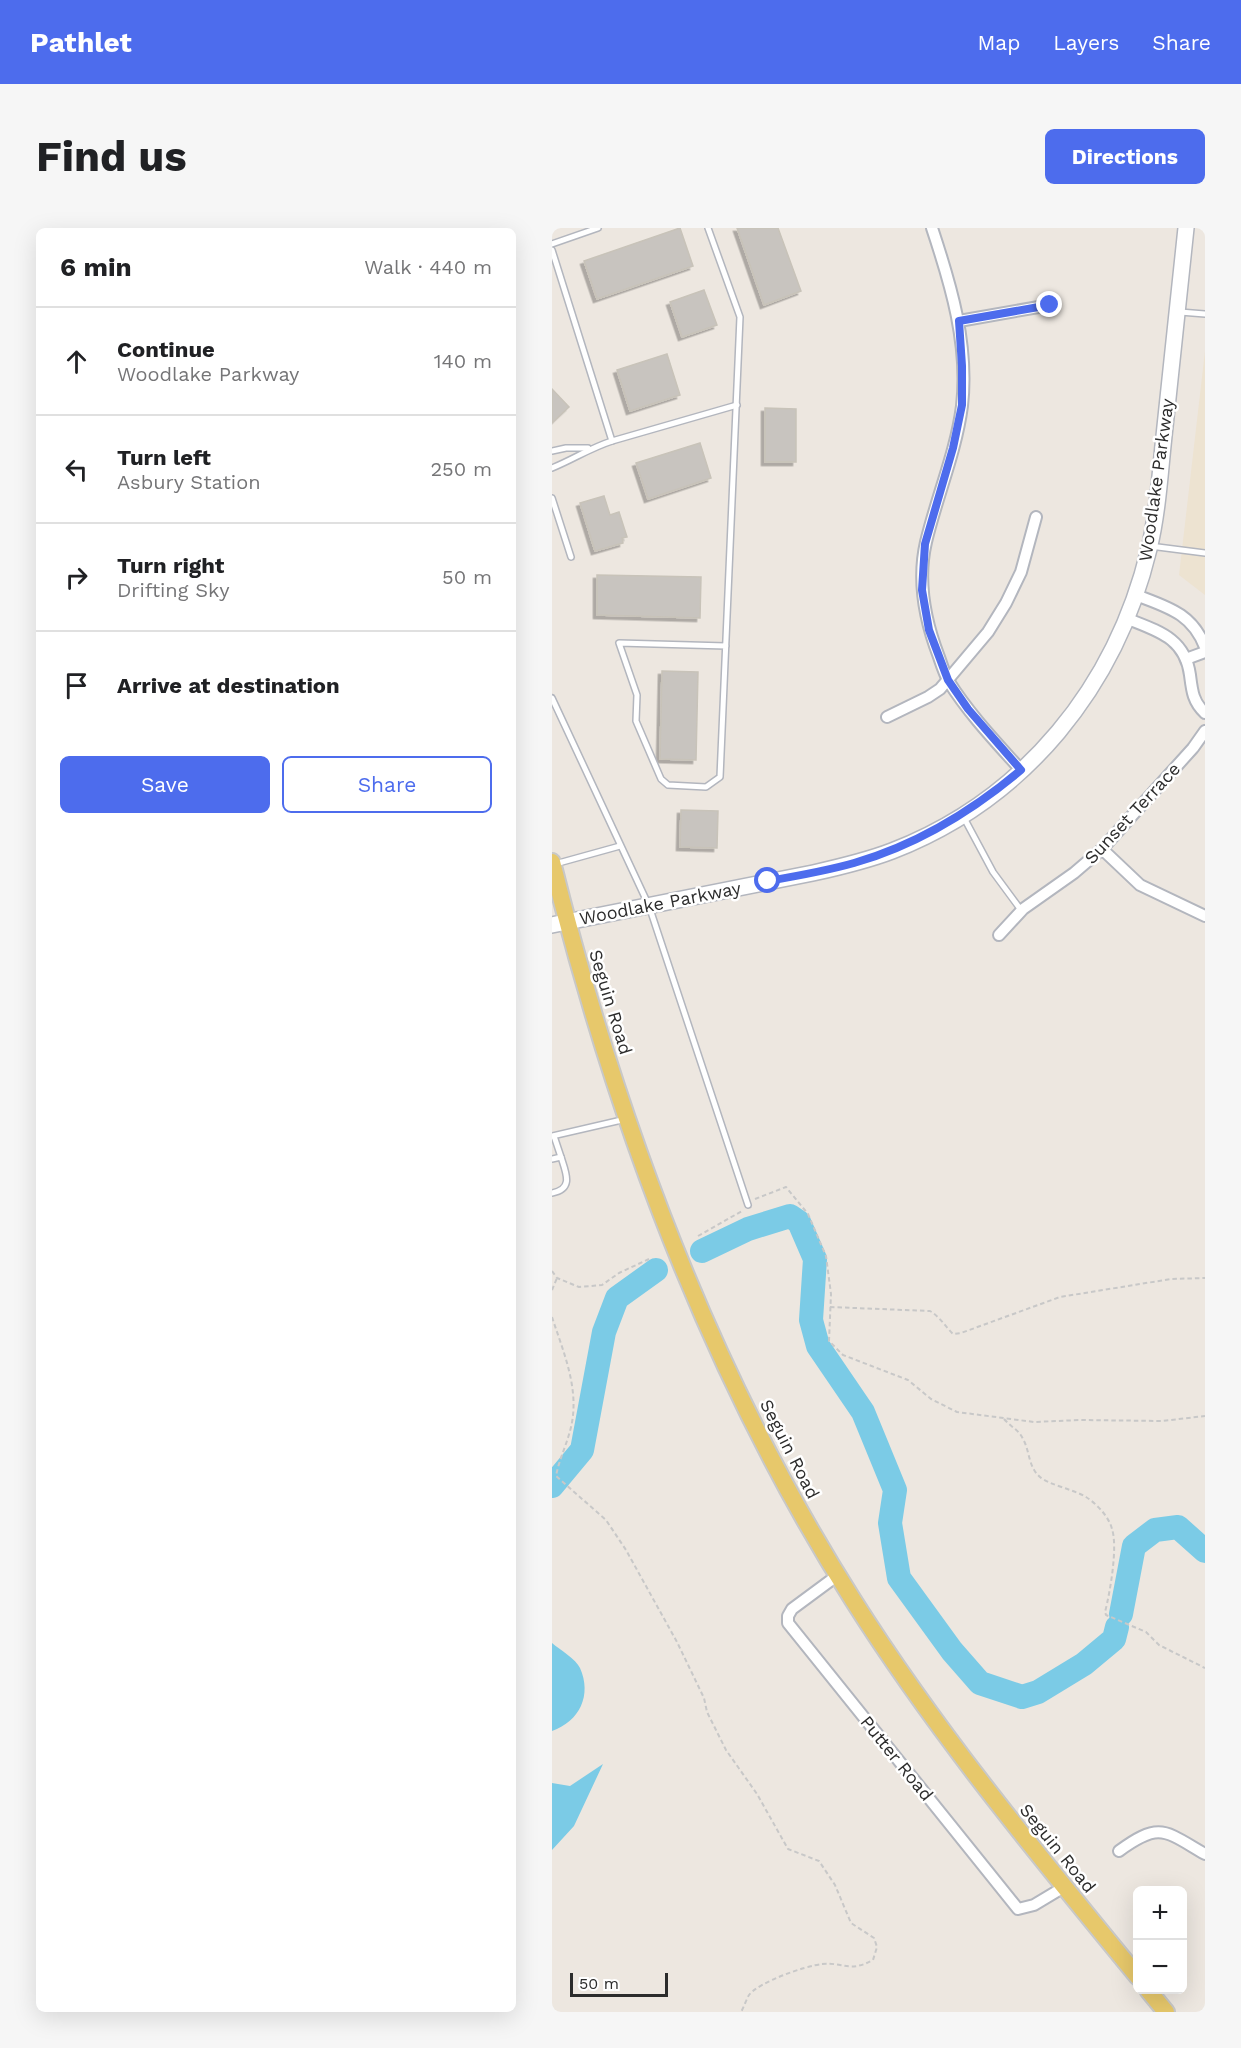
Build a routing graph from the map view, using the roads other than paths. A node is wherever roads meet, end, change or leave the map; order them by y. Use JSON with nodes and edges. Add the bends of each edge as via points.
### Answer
{"nodes":[{"id":1,"x":598,"y":228,"type":"edge"},
{"id":2,"x":708,"y":228,"type":"edge"},
{"id":3,"x":932,"y":228,"type":"edge"},
{"id":4,"x":1186,"y":228,"type":"edge"},
{"id":5,"x":552,"y":244,"type":"edge"},
{"id":6,"x":552,"y":250,"type":"edge"},
{"id":7,"x":1050,"y":305,"type":"dead end"},
{"id":8,"x":1178,"y":311,"type":"junction"},
{"id":9,"x":1205,"y":314,"type":"edge"},
{"id":10,"x":959,"y":321,"type":"junction"},
{"id":11,"x":737,"y":405,"type":"junction"},
{"id":12,"x":612,"y":441,"type":"junction"},
{"id":13,"x":590,"y":448,"type":"junction"},
{"id":14,"x":552,"y":451,"type":"edge"},
{"id":15,"x":552,"y":468,"type":"edge"},
{"id":16,"x":552,"y":498,"type":"edge"},
{"id":17,"x":1036,"y":517,"type":"dead end"},
{"id":18,"x":1150,"y":546,"type":"junction"},
{"id":19,"x":1205,"y":553,"type":"edge"},
{"id":20,"x":571,"y":557,"type":"dead end"},
{"id":21,"x":1136,"y":595,"type":"junction"},
{"id":22,"x":1128,"y":619,"type":"junction"},
{"id":23,"x":726,"y":646,"type":"junction"},
{"id":24,"x":1205,"y":650,"type":"edge"},
{"id":25,"x":1186,"y":659,"type":"junction"},
{"id":26,"x":948,"y":680,"type":"junction"},
{"id":27,"x":552,"y":698,"type":"edge"},
{"id":28,"x":1205,"y":713,"type":"edge"},
{"id":29,"x":887,"y":717,"type":"dead end"},
{"id":30,"x":1205,"y":732,"type":"edge"},
{"id":31,"x":1021,"y":770,"type":"junction"},
{"id":32,"x":962,"y":815,"type":"junction"},
{"id":33,"x":620,"y":846,"type":"junction"},
{"id":34,"x":1102,"y":849,"type":"junction"},
{"id":35,"x":552,"y":863,"type":"edge"},
{"id":36,"x":649,"y":906,"type":"junction"},
{"id":37,"x":1021,"y":910,"type":"junction"},
{"id":38,"x":1205,"y":916,"type":"edge"},
{"id":39,"x":559,"y":923,"type":"edge"},
{"id":40,"x":999,"y":935,"type":"dead end"},
{"id":41,"x":626,"y":1119,"type":"junction"},
{"id":42,"x":553,"y":1136,"type":"edge"},
{"id":43,"x":561,"y":1157,"type":"junction"},
{"id":44,"x":552,"y":1159,"type":"edge"},
{"id":45,"x":552,"y":1193,"type":"edge"},
{"id":46,"x":748,"y":1206,"type":"road end"},
{"id":47,"x":838,"y":1575,"type":"junction"},
{"id":48,"x":1119,"y":1851,"type":"dead end"},
{"id":49,"x":1205,"y":1854,"type":"edge"},
{"id":50,"x":1064,"y":1887,"type":"junction"},
{"id":51,"x":1133,"y":1972,"type":"edge"},
{"id":52,"x":1152,"y":1994,"type":"edge"},
{"id":53,"x":1166,"y":2012,"type":"edge"}],
"edges":[{"from":1,"to":5,"type":"lane"},
{"from":2,"to":11,"type":"lane","via":[[740,317]]},
{"from":3,"to":10,"type":"street"},
{"from":4,"to":8,"type":"street","name":"Woodlake Parkway"},
{"from":6,"to":12,"type":"lane"},
{"from":7,"to":10,"type":"street"},
{"from":8,"to":9,"type":"lane"},
{"from":8,"to":18,"type":"street","name":"Woodlake Parkway"},
{"from":10,"to":26,"type":"street","via":[[962,405],[925,544],[922,590],[929,630]]},
{"from":11,"to":12,"type":"lane"},
{"from":11,"to":23,"type":"lane"},
{"from":12,"to":13,"type":"lane"},
{"from":13,"to":14,"type":"lane"},
{"from":13,"to":15,"type":"lane"},
{"from":16,"to":20,"type":"lane"},
{"from":17,"to":26,"type":"street","via":[[1021,572],[1006,603],[988,632]]},
{"from":18,"to":19,"type":"lane"},
{"from":18,"to":21,"type":"street","name":"Woodlake Parkway"},
{"from":21,"to":22,"type":"street","name":"Woodlake Parkway"},
{"from":21,"to":24,"type":"street","via":[[1177,611],[1189,620]]},
{"from":22,"to":25,"type":"street","via":[[1162,632],[1181,648]]},
{"from":22,"to":31,"type":"street","name":"Woodlake Parkway","via":[[1088,693],[1045,748]]},
{"from":23,"to":23,"type":"lane","via":[[720,777],[706,787],[668,786],[661,779],[636,721],[637,694],[619,643]]},
{"from":24,"to":25,"type":"street"},
{"from":25,"to":28,"type":"street","via":[[1192,697]]},
{"from":26,"to":29,"type":"street","via":[[928,697]]},
{"from":26,"to":31,"type":"street"},
{"from":27,"to":33,"type":"lane"},
{"from":30,"to":34,"type":"street","name":"Sunset Terrace"},
{"from":31,"to":32,"type":"street","name":"Woodlake Parkway"},
{"from":32,"to":36,"type":"street","name":"Woodlake Parkway","via":[[929,834],[854,864]]},
{"from":32,"to":37,"type":"lane","via":[[993,872]]},
{"from":33,"to":35,"type":"lane"},
{"from":33,"to":36,"type":"lane"},
{"from":34,"to":37,"type":"street","name":"Sunset Terrace"},
{"from":34,"to":38,"type":"street","via":[[1140,885]]},
{"from":35,"to":39,"type":"main road","name":"Seguin Road"},
{"from":36,"to":39,"type":"street","name":"Woodlake Parkway"},
{"from":36,"to":46,"type":"lane"},
{"from":37,"to":40,"type":"street","name":"Sunset Terrace"},
{"from":39,"to":41,"type":"main road","name":"Seguin Road"},
{"from":41,"to":42,"type":"lane"},
{"from":41,"to":47,"type":"main road","name":"Seguin Road","via":[[683,1267],[740,1395],[799,1510]]},
{"from":42,"to":43,"type":"lane"},
{"from":43,"to":44,"type":"lane"},
{"from":43,"to":45,"type":"lane","via":[[567,1181],[565,1188]]},
{"from":47,"to":50,"type":"main road","name":"Seguin Road","via":[[920,1702]]},
{"from":47,"to":50,"type":"street","name":"Putter Road","via":[[792,1609],[788,1623],[1018,1909],[1034,1905]]},
{"from":48,"to":49,"type":"street","via":[[1146,1833],[1159,1831]]},
{"from":50,"to":51,"type":"main road","name":"Seguin Road"},
{"from":52,"to":53,"type":"main road"}]}
